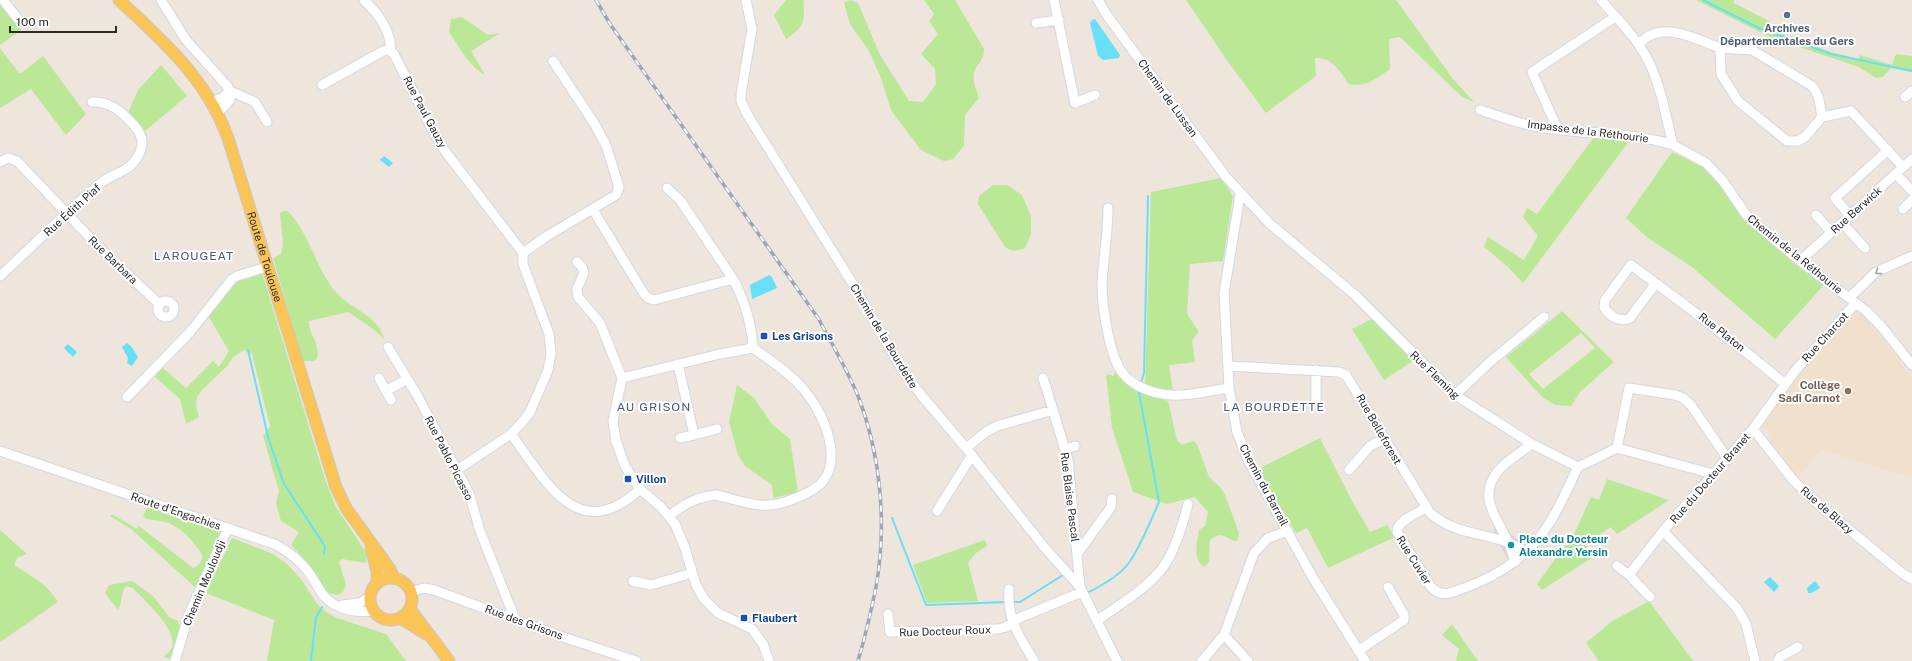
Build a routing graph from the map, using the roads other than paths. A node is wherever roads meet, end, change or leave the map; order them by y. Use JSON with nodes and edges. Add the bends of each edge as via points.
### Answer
{"nodes":[{"id":1,"x":3,"y":0,"type":"edge"},
{"id":2,"x":119,"y":0,"type":"edge"},
{"id":3,"x":162,"y":0,"type":"edge"},
{"id":4,"x":169,"y":0,"type":"edge"},
{"id":5,"x":364,"y":0,"type":"edge"},
{"id":6,"x":746,"y":0,"type":"edge"},
{"id":7,"x":1054,"y":0,"type":"edge"},
{"id":8,"x":1098,"y":0,"type":"edge"},
{"id":9,"x":1601,"y":0,"type":"edge"},
{"id":10,"x":169,"y":10,"type":"junction"},
{"id":11,"x":1615,"y":16,"type":"junction"},
{"id":12,"x":18,"y":18,"type":"dead end"},
{"id":13,"x":1059,"y":20,"type":"junction"},
{"id":14,"x":1036,"y":23,"type":"dead end"},
{"id":15,"x":1638,"y":44,"type":"junction"},
{"id":16,"x":1720,"y":48,"type":"junction"},
{"id":17,"x":391,"y":52,"type":"junction"},
{"id":18,"x":553,"y":61,"type":"dead end"},
{"id":19,"x":322,"y":85,"type":"dead end"},
{"id":20,"x":230,"y":91,"type":"junction"},
{"id":21,"x":1095,"y":95,"type":"dead end"},
{"id":22,"x":212,"y":101,"type":"junction"},
{"id":23,"x":92,"y":102,"type":"dead end"},
{"id":24,"x":1480,"y":110,"type":"dead end"},
{"id":25,"x":218,"y":114,"type":"junction"},
{"id":26,"x":1822,"y":117,"type":"junction"},
{"id":27,"x":267,"y":122,"type":"dead end"},
{"id":28,"x":1558,"y":130,"type":"junction"},
{"id":29,"x":1674,"y":145,"type":"junction"},
{"id":30,"x":1888,"y":150,"type":"junction"},
{"id":31,"x":1912,"y":159,"type":"edge"},
{"id":32,"x":0,"y":162,"type":"edge"},
{"id":33,"x":1903,"y":167,"type":"junction"},
{"id":34,"x":1896,"y":174,"type":"junction"},
{"id":35,"x":667,"y":188,"type":"dead end"},
{"id":36,"x":1912,"y":191,"type":"edge"},
{"id":37,"x":1240,"y":195,"type":"junction"},
{"id":38,"x":1912,"y":200,"type":"edge"},
{"id":39,"x":1108,"y":208,"type":"dead end"},
{"id":40,"x":1903,"y":209,"type":"dead end"},
{"id":41,"x":595,"y":213,"type":"dead end"},
{"id":42,"x":67,"y":215,"type":"junction"},
{"id":43,"x":1816,"y":215,"type":"dead end"},
{"id":44,"x":1850,"y":216,"type":"junction"},
{"id":45,"x":1842,"y":223,"type":"junction"},
{"id":46,"x":1831,"y":232,"type":"junction"},
{"id":47,"x":1865,"y":248,"type":"dead end"},
{"id":48,"x":523,"y":253,"type":"junction"},
{"id":49,"x":1912,"y":256,"type":"edge"},
{"id":50,"x":1800,"y":261,"type":"junction"},
{"id":51,"x":577,"y":262,"type":"dead end"},
{"id":52,"x":267,"y":267,"type":"junction"},
{"id":53,"x":0,"y":276,"type":"edge"},
{"id":54,"x":733,"y":279,"type":"junction"},
{"id":55,"x":1656,"y":283,"type":"junction"},
{"id":56,"x":1852,"y":300,"type":"junction"},
{"id":57,"x":159,"y":304,"type":"dead end"},
{"id":58,"x":1544,"y":317,"type":"dead end"},
{"id":59,"x":388,"y":347,"type":"dead end"},
{"id":60,"x":753,"y":348,"type":"junction"},
{"id":61,"x":678,"y":364,"type":"junction"},
{"id":62,"x":1912,"y":365,"type":"edge"},
{"id":63,"x":1228,"y":366,"type":"junction"},
{"id":64,"x":1316,"y":370,"type":"junction"},
{"id":65,"x":378,"y":378,"type":"dead end"},
{"id":66,"x":622,"y":378,"type":"junction"},
{"id":67,"x":1043,"y":378,"type":"dead end"},
{"id":68,"x":407,"y":379,"type":"junction"},
{"id":69,"x":1785,"y":384,"type":"junction"},
{"id":70,"x":1229,"y":388,"type":"junction"},
{"id":71,"x":386,"y":390,"type":"junction"},
{"id":72,"x":1455,"y":395,"type":"junction"},
{"id":73,"x":127,"y":397,"type":"dead end"},
{"id":74,"x":391,"y":400,"type":"dead end"},
{"id":75,"x":1316,"y":403,"type":"dead end"},
{"id":76,"x":1053,"y":410,"type":"junction"},
{"id":77,"x":717,"y":429,"type":"dead end"},
{"id":78,"x":1753,"y":429,"type":"junction"},
{"id":79,"x":510,"y":434,"type":"junction"},
{"id":80,"x":694,"y":434,"type":"junction"},
{"id":81,"x":680,"y":438,"type":"dead end"},
{"id":82,"x":1385,"y":438,"type":"junction"},
{"id":83,"x":1532,"y":444,"type":"junction"},
{"id":84,"x":1075,"y":446,"type":"dead end"},
{"id":85,"x":966,"y":448,"type":"junction"},
{"id":86,"x":1617,"y":448,"type":"junction"},
{"id":87,"x":1065,"y":449,"type":"junction"},
{"id":88,"x":0,"y":451,"type":"edge"},
{"id":89,"x":972,"y":456,"type":"junction"},
{"id":90,"x":1727,"y":458,"type":"junction"},
{"id":91,"x":1578,"y":467,"type":"junction"},
{"id":92,"x":458,"y":470,"type":"junction"},
{"id":93,"x":1350,"y":470,"type":"dead end"},
{"id":94,"x":1713,"y":474,"type":"junction"},
{"id":95,"x":640,"y":489,"type":"junction"},
{"id":96,"x":1112,"y":499,"type":"dead end"},
{"id":97,"x":1188,"y":504,"type":"dead end"},
{"id":98,"x":1426,"y":508,"type":"junction"},
{"id":99,"x":937,"y":511,"type":"dead end"},
{"id":100,"x":669,"y":516,"type":"junction"},
{"id":101,"x":228,"y":528,"type":"junction"},
{"id":102,"x":1288,"y":531,"type":"junction"},
{"id":103,"x":1663,"y":531,"type":"junction"},
{"id":104,"x":368,"y":540,"type":"junction"},
{"id":105,"x":1508,"y":542,"type":"junction"},
{"id":106,"x":1526,"y":552,"type":"junction"},
{"id":107,"x":1077,"y":554,"type":"junction"},
{"id":108,"x":1515,"y":562,"type":"junction"},
{"id":109,"x":1617,"y":566,"type":"dead end"},
{"id":110,"x":692,"y":573,"type":"junction"},
{"id":111,"x":1629,"y":575,"type":"junction"},
{"id":112,"x":394,"y":578,"type":"junction"},
{"id":113,"x":1912,"y":579,"type":"edge"},
{"id":114,"x":633,"y":581,"type":"dead end"},
{"id":115,"x":377,"y":584,"type":"junction"},
{"id":116,"x":1388,"y":587,"type":"dead end"},
{"id":117,"x":1010,"y":589,"type":"dead end"},
{"id":118,"x":1081,"y":589,"type":"junction"},
{"id":119,"x":411,"y":592,"type":"junction"},
{"id":120,"x":371,"y":596,"type":"junction"},
{"id":121,"x":1650,"y":597,"type":"dead end"},
{"id":122,"x":331,"y":602,"type":"junction"},
{"id":123,"x":410,"y":609,"type":"junction"},
{"id":124,"x":374,"y":611,"type":"junction"},
{"id":125,"x":888,"y":614,"type":"dead end"},
{"id":126,"x":400,"y":618,"type":"junction"},
{"id":127,"x":515,"y":619,"type":"junction"},
{"id":128,"x":1098,"y":620,"type":"junction"},
{"id":129,"x":1012,"y":623,"type":"junction"},
{"id":130,"x":1224,"y":635,"type":"junction"},
{"id":131,"x":431,"y":637,"type":"junction"},
{"id":132,"x":1798,"y":647,"type":"dead end"},
{"id":133,"x":1358,"y":651,"type":"junction"},
{"id":134,"x":175,"y":661,"type":"edge"},
{"id":135,"x":449,"y":661,"type":"edge"},
{"id":136,"x":636,"y":661,"type":"edge"},
{"id":137,"x":769,"y":661,"type":"edge"},
{"id":138,"x":1034,"y":661,"type":"edge"},
{"id":139,"x":1117,"y":661,"type":"edge"},
{"id":140,"x":1202,"y":661,"type":"edge"},
{"id":141,"x":1248,"y":661,"type":"edge"},
{"id":142,"x":1365,"y":661,"type":"edge"},
{"id":143,"x":1755,"y":661,"type":"edge"},
{"id":144,"x":1778,"y":661,"type":"edge"}],
"edges":[{"from":1,"to":12,"type":"street"},
{"from":2,"to":22,"type":"main road","name":"Route de Toulouse","via":[[183,61]]},
{"from":3,"to":10,"type":"street"},
{"from":4,"to":10,"type":"street"},
{"from":5,"to":17,"type":"street","via":[[381,19],[391,44]]},
{"from":6,"to":85,"type":"street","name":"Chemin de la Bourdette","via":[[752,29],[741,101],[747,114],[851,281],[903,371]]},
{"from":7,"to":13,"type":"street"},
{"from":8,"to":37,"type":"street","name":"Chemin de Lussan"},
{"from":9,"to":11,"type":"street"},
{"from":10,"to":20,"type":"street","via":[[186,40]]},
{"from":11,"to":15,"type":"street"},
{"from":11,"to":28,"type":"street","via":[[1532,72]]},
{"from":13,"to":14,"type":"street"},
{"from":13,"to":21,"type":"street","via":[[1075,103]]},
{"from":15,"to":16,"type":"street","via":[[1651,35],[1664,32],[1686,35]]},
{"from":15,"to":29,"type":"street","via":[[1655,77]]},
{"from":16,"to":26,"type":"street","via":[[1752,50],[1812,86],[1820,100]]},
{"from":16,"to":26,"type":"street","via":[[1720,74],[1738,101],[1787,141],[1798,141],[1805,137]]},
{"from":17,"to":19,"type":"street","via":[[383,51]]},
{"from":17,"to":48,"type":"street","name":"Rue Paul Gauzy","via":[[397,57],[445,151]]},
{"from":18,"to":48,"type":"street","via":[[606,145],[619,189],[616,195]]},
{"from":20,"to":22,"type":"street","via":[[222,98]]},
{"from":20,"to":25,"type":"street","via":[[230,100]]},
{"from":20,"to":27,"type":"street","via":[[254,102]]},
{"from":22,"to":25,"type":"main road","name":"Route de Toulouse"},
{"from":23,"to":42,"type":"street","name":"Rue Édith Piaf","via":[[102,102],[118,110],[130,120],[143,143],[130,167],[103,182]]},
{"from":24,"to":28,"type":"street","name":"Impasse de la Réthourie","via":[[1538,127]]},
{"from":25,"to":52,"type":"main road","name":"Route de Toulouse","via":[[228,138]]},
{"from":26,"to":30,"type":"street","via":[[1851,111]]},
{"from":28,"to":29,"type":"street","name":"Impasse de la Réthourie","via":[[1625,134]]},
{"from":29,"to":50,"type":"street","name":"Chemin de la Réthourie","via":[[1706,163],[1723,181],[1747,216]]},
{"from":30,"to":33,"type":"street"},
{"from":30,"to":44,"type":"street","via":[[1835,198]]},
{"from":31,"to":33,"type":"street","name":"Rue Berwick"},
{"from":32,"to":42,"type":"street","name":"Rue Barbara","via":[[8,158],[17,161]]},
{"from":33,"to":34,"type":"street","name":"Rue Berwick"},
{"from":34,"to":36,"type":"street"},
{"from":34,"to":44,"type":"street","name":"Rue Berwick"},
{"from":35,"to":54,"type":"street","via":[[680,200]]},
{"from":37,"to":63,"type":"street","name":"Chemin du Barrail","via":[[1224,293]]},
{"from":37,"to":72,"type":"street","name":"Rue Fleming","via":[[1269,224],[1355,295]]},
{"from":38,"to":40,"type":"street"},
{"from":39,"to":70,"type":"street","via":[[1102,294],[1112,351],[1119,369],[1131,381],[1157,393],[1184,394]]},
{"from":41,"to":54,"type":"street","via":[[648,298],[654,300]]},
{"from":42,"to":53,"type":"street","name":"Rue Édith Piaf"},
{"from":42,"to":57,"type":"street","name":"Rue Barbara"},
{"from":43,"to":46,"type":"street"},
{"from":44,"to":45,"type":"street","name":"Rue Berwick"},
{"from":45,"to":46,"type":"street","name":"Rue Berwick"},
{"from":45,"to":47,"type":"street"},
{"from":46,"to":50,"type":"street","name":"Rue Berwick"},
{"from":48,"to":79,"type":"street","via":[[523,264],[549,334],[551,354],[548,370],[530,412]]},
{"from":49,"to":56,"type":"street","name":"Rue Charcot","one_way":true,"via":[[1876,272]]},
{"from":50,"to":56,"type":"street","name":"Chemin de la Réthourie"},
{"from":51,"to":66,"type":"street","via":[[584,273],[577,289],[578,297],[600,323]]},
{"from":52,"to":73,"type":"street","via":[[232,279],[190,332]]},
{"from":52,"to":104,"type":"main road","name":"Route de Toulouse","via":[[336,487],[346,508]]},
{"from":54,"to":60,"type":"street","via":[[744,307]]},
{"from":55,"to":55,"type":"street","name":"Rue Platon","via":[[1631,265],[1605,300],[1604,307],[1618,320],[1626,320]]},
{"from":55,"to":69,"type":"street","name":"Rue Platon","via":[[1728,336]]},
{"from":56,"to":62,"type":"street","name":"Chemin de la Réthourie","via":[[1881,326]]},
{"from":56,"to":69,"type":"street","name":"Rue Charcot"},
{"from":58,"to":72,"type":"street"},
{"from":59,"to":68,"type":"street","name":"Rue Pablo Picasso"},
{"from":60,"to":61,"type":"street"},
{"from":60,"to":100,"type":"street","via":[[780,367],[814,403],[821,415],[829,442],[832,464],[829,472],[813,491],[784,502],[761,506],[716,495],[690,501]]},
{"from":61,"to":66,"type":"street"},
{"from":61,"to":80,"type":"street"},
{"from":63,"to":64,"type":"street","name":"Rue Belleforest"},
{"from":63,"to":70,"type":"street","name":"Chemin du Barrail"},
{"from":64,"to":75,"type":"street"},
{"from":64,"to":82,"type":"street","name":"Rue Belleforest","via":[[1346,375]]},
{"from":65,"to":71,"type":"street"},
{"from":66,"to":95,"type":"street","via":[[613,422],[614,433],[625,466]]},
{"from":67,"to":76,"type":"street","name":"Rue Blaise Pascal"},
{"from":68,"to":71,"type":"street"},
{"from":68,"to":92,"type":"street","name":"Rue Pablo Picasso"},
{"from":69,"to":78,"type":"street","name":"Rue Charcot"},
{"from":70,"to":102,"type":"street","name":"Chemin du Barrail","via":[[1234,422],[1242,448]]},
{"from":71,"to":74,"type":"street"},
{"from":72,"to":83,"type":"street","name":"Rue Fleming"},
{"from":76,"to":85,"type":"street","via":[[997,426]]},
{"from":76,"to":87,"type":"street","name":"Rue Blaise Pascal"},
{"from":77,"to":80,"type":"street"},
{"from":78,"to":90,"type":"street","name":"Rue du Docteur Branet"},
{"from":78,"to":113,"type":"street","name":"Rue de Blazy","via":[[1793,480],[1812,498]]},
{"from":79,"to":92,"type":"street"},
{"from":79,"to":95,"type":"street","via":[[557,493],[576,508],[594,512],[609,510],[626,501]]},
{"from":80,"to":81,"type":"street"},
{"from":82,"to":93,"type":"street","via":[[1370,446]]},
{"from":82,"to":98,"type":"street","name":"Rue Belleforest"},
{"from":83,"to":91,"type":"street","name":"Rue Fleming"},
{"from":83,"to":105,"type":"street","via":[[1499,470],[1490,490],[1492,511]]},
{"from":84,"to":87,"type":"street"},
{"from":85,"to":89,"type":"street","name":"Chemin de la Bourdette"},
{"from":86,"to":90,"type":"street","via":[[1629,388],[1683,398],[1691,405]]},
{"from":86,"to":91,"type":"street"},
{"from":86,"to":94,"type":"street"},
{"from":87,"to":107,"type":"street","name":"Rue Blaise Pascal"},
{"from":88,"to":101,"type":"street","name":"Route d'Engachies"},
{"from":89,"to":99,"type":"street"},
{"from":89,"to":118,"type":"street","name":"Chemin de la Bourdette"},
{"from":90,"to":94,"type":"street","name":"Rue du Docteur Branet"},
{"from":91,"to":106,"type":"street","name":"Rue Cuvier","via":[[1550,522]]},
{"from":92,"to":127,"type":"street","name":"Rue Pablo Picasso","via":[[469,493],[480,531]]},
{"from":94,"to":103,"type":"street","name":"Rue du Docteur Branet"},
{"from":95,"to":100,"type":"street"},
{"from":96,"to":107,"type":"street","via":[[1111,507]]},
{"from":97,"to":128,"type":"street","via":[[1182,525],[1162,570]]},
{"from":98,"to":105,"type":"street","name":"Rue Belleforest","via":[[1436,518],[1456,530]]},
{"from":98,"to":108,"type":"street","name":"Rue Cuvier","via":[[1402,522],[1397,532],[1435,591],[1446,594],[1474,585]]},
{"from":100,"to":110,"type":"street","via":[[680,535]]},
{"from":101,"to":122,"type":"street","name":"Route d'Engachies","via":[[277,545],[295,557]]},
{"from":101,"to":134,"type":"street","name":"Chemin Mouloudji","via":[[189,614]]},
{"from":102,"to":130,"type":"street","via":[[1268,538],[1254,553]]},
{"from":102,"to":133,"type":"street","name":"Chemin du Barrail","via":[[1320,590]]},
{"from":103,"to":111,"type":"street"},
{"from":103,"to":143,"type":"street","name":"Rue du Docteur Branet","via":[[1737,608],[1746,624]]},
{"from":104,"to":112,"type":"main road","name":"Route de Toulouse"},
{"from":104,"to":115,"type":"main road","name":"Route de Toulouse","via":[[374,556]]},
{"from":105,"to":106,"type":"street"},
{"from":105,"to":108,"type":"street"},
{"from":106,"to":108,"type":"street","name":"Rue Cuvier"},
{"from":107,"to":118,"type":"street","name":"Rue Blaise Pascal"},
{"from":109,"to":111,"type":"street"},
{"from":110,"to":114,"type":"street","via":[[651,584]]},
{"from":110,"to":137,"type":"street","via":[[702,595],[712,608],[725,617],[751,623]]},
{"from":111,"to":121,"type":"street"},
{"from":112,"to":115,"type":"main road"},
{"from":112,"to":119,"type":"main road","via":[[405,583]]},
{"from":115,"to":120,"type":"main road"},
{"from":116,"to":133,"type":"street","via":[[1404,614],[1404,620]]},
{"from":117,"to":129,"type":"street","via":[[1008,604]]},
{"from":118,"to":128,"type":"street","name":"Chemin de la Bourdette"},
{"from":118,"to":129,"type":"street","name":"Rue Docteur Roux"},
{"from":119,"to":123,"type":"main road"},
{"from":119,"to":127,"type":"street","name":"Rue des Grisons","via":[[424,588],[434,590]]},
{"from":120,"to":122,"type":"street","via":[[353,605]]},
{"from":120,"to":124,"type":"main road"},
{"from":122,"to":124,"type":"street","name":"Route d'Engachies","via":[[344,610]]},
{"from":123,"to":126,"type":"main road"},
{"from":123,"to":131,"type":"main road"},
{"from":124,"to":126,"type":"main road","via":[[386,619]]},
{"from":125,"to":129,"type":"street","name":"Rue Docteur Roux","via":[[890,632],[994,630]]},
{"from":126,"to":131,"type":"main road"},
{"from":127,"to":136,"type":"street","name":"Rue des Grisons"},
{"from":128,"to":139,"type":"street","name":"Chemin de la Bourdette"},
{"from":129,"to":138,"type":"street"},
{"from":130,"to":140,"type":"street"},
{"from":130,"to":141,"type":"street"},
{"from":131,"to":135,"type":"main road"},
{"from":132,"to":144,"type":"street","via":[[1780,657]]},
{"from":133,"to":142,"type":"street","name":"Chemin du Barrail"}]}
